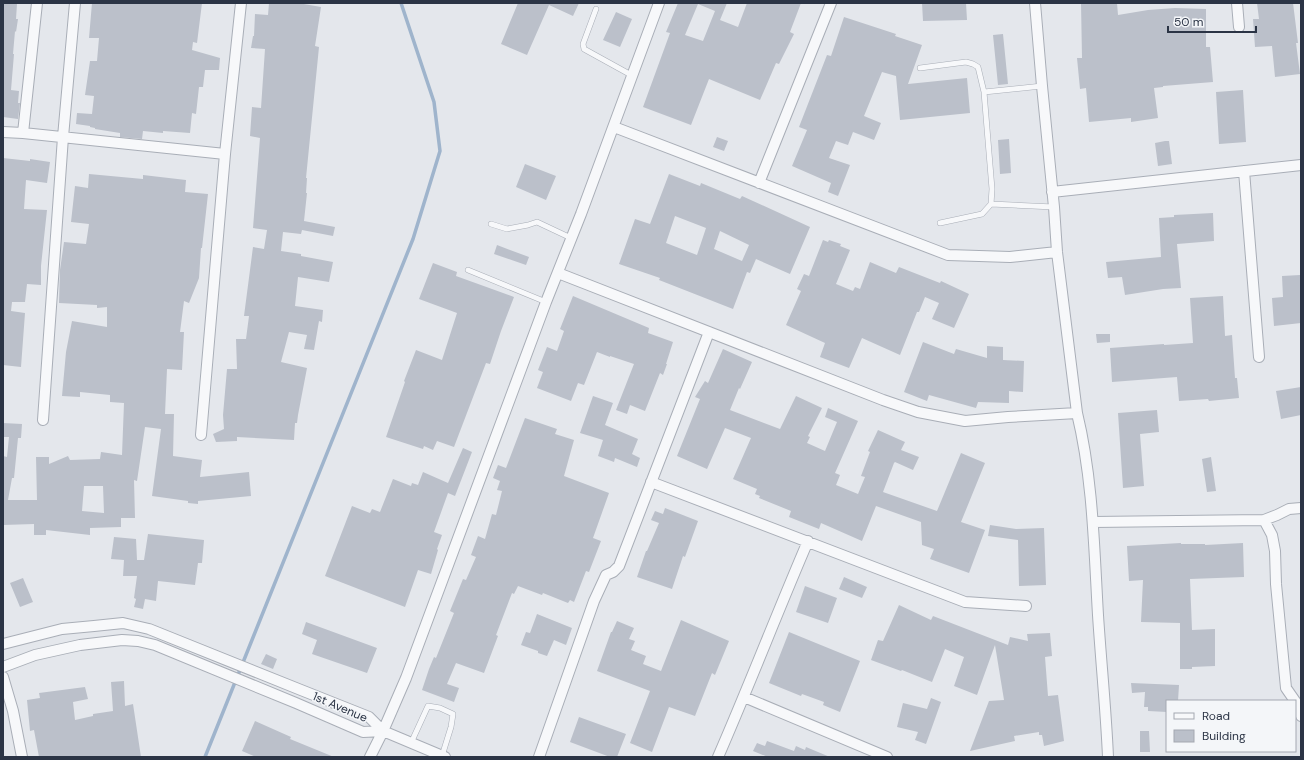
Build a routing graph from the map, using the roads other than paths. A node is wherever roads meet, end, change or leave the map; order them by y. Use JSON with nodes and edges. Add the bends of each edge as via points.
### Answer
{"nodes":[{"id":1,"x":37,"y":3,"type":"edge"},
{"id":2,"x":75,"y":3,"type":"edge"},
{"id":3,"x":241,"y":3,"type":"edge"},
{"id":4,"x":659,"y":3,"type":"edge"},
{"id":5,"x":831,"y":3,"type":"edge"},
{"id":6,"x":1035,"y":3,"type":"edge"},
{"id":7,"x":1237,"y":3,"type":"edge"},
{"id":8,"x":596,"y":9,"type":"dead end"},
{"id":9,"x":1239,"y":27,"type":"dead end"},
{"id":10,"x":920,"y":68,"type":"dead end"},
{"id":11,"x":633,"y":76,"type":"junction"},
{"id":12,"x":1042,"y":86,"type":"junction"},
{"id":13,"x":984,"y":92,"type":"junction"},
{"id":14,"x":614,"y":127,"type":"junction"},
{"id":15,"x":3,"y":132,"type":"edge"},
{"id":16,"x":24,"y":133,"type":"junction"},
{"id":17,"x":63,"y":138,"type":"junction"},
{"id":18,"x":225,"y":154,"type":"junction"},
{"id":19,"x":1301,"y":165,"type":"edge"},
{"id":20,"x":1244,"y":171,"type":"junction"},
{"id":21,"x":759,"y":183,"type":"junction"},
{"id":22,"x":1052,"y":192,"type":"junction"},
{"id":23,"x":991,"y":204,"type":"junction"},
{"id":24,"x":1054,"y":207,"type":"junction"},
{"id":25,"x":940,"y":223,"type":"dead end"},
{"id":26,"x":491,"y":224,"type":"dead end"},
{"id":27,"x":571,"y":238,"type":"junction"},
{"id":28,"x":1057,"y":252,"type":"junction"},
{"id":29,"x":468,"y":270,"type":"dead end"},
{"id":30,"x":558,"y":272,"type":"junction"},
{"id":31,"x":546,"y":302,"type":"junction"},
{"id":32,"x":709,"y":332,"type":"junction"},
{"id":33,"x":1259,"y":357,"type":"dead end"},
{"id":34,"x":1077,"y":413,"type":"junction"},
{"id":35,"x":43,"y":420,"type":"dead end"},
{"id":36,"x":201,"y":434,"type":"dead end"},
{"id":37,"x":651,"y":482,"type":"junction"},
{"id":38,"x":1301,"y":508,"type":"edge"},
{"id":39,"x":1264,"y":520,"type":"junction"},
{"id":40,"x":1093,"y":522,"type":"junction"},
{"id":41,"x":808,"y":542,"type":"junction"},
{"id":42,"x":1026,"y":606,"type":"dead end"},
{"id":43,"x":3,"y":644,"type":"edge"},
{"id":44,"x":3,"y":667,"type":"edge"},
{"id":45,"x":3,"y":677,"type":"edge"},
{"id":46,"x":744,"y":697,"type":"junction"},
{"id":47,"x":1294,"y":700,"type":"edge"},
{"id":48,"x":1296,"y":703,"type":"edge"},
{"id":49,"x":1301,"y":716,"type":"edge"},
{"id":50,"x":383,"y":731,"type":"junction"},
{"id":51,"x":411,"y":743,"type":"junction"},
{"id":52,"x":444,"y":756,"type":"edge"},
{"id":53,"x":22,"y":757,"type":"edge"},
{"id":54,"x":370,"y":757,"type":"edge"},
{"id":55,"x":539,"y":757,"type":"edge"},
{"id":56,"x":718,"y":757,"type":"edge"},
{"id":57,"x":887,"y":757,"type":"edge"},
{"id":58,"x":1108,"y":757,"type":"edge"}],
"edges":[{"from":1,"to":16,"type":"street"},
{"from":2,"to":17,"type":"street"},
{"from":3,"to":18,"type":"street"},
{"from":4,"to":11,"type":"street"},
{"from":5,"to":21,"type":"street"},
{"from":6,"to":12,"type":"street"},
{"from":7,"to":9,"type":"street"},
{"from":8,"to":11,"type":"lane","via":[[583,44],[584,49]]},
{"from":10,"to":13,"type":"lane","via":[[966,62],[972,64],[978,67]]},
{"from":11,"to":14,"type":"street"},
{"from":12,"to":13,"type":"lane"},
{"from":12,"to":22,"type":"street"},
{"from":13,"to":23,"type":"lane"},
{"from":14,"to":21,"type":"street"},
{"from":14,"to":27,"type":"street"},
{"from":15,"to":16,"type":"street"},
{"from":16,"to":17,"type":"street"},
{"from":17,"to":18,"type":"street"},
{"from":17,"to":35,"type":"street"},
{"from":18,"to":36,"type":"street"},
{"from":19,"to":20,"type":"street"},
{"from":20,"to":22,"type":"street"},
{"from":20,"to":33,"type":"street"},
{"from":21,"to":28,"type":"street","via":[[948,255],[1010,257]]},
{"from":22,"to":24,"type":"street"},
{"from":23,"to":24,"type":"lane"},
{"from":23,"to":25,"type":"lane","via":[[982,214]]},
{"from":24,"to":28,"type":"street"},
{"from":26,"to":27,"type":"lane","via":[[507,229],[537,222]]},
{"from":27,"to":30,"type":"street"},
{"from":28,"to":34,"type":"street"},
{"from":29,"to":31,"type":"lane"},
{"from":30,"to":31,"type":"street"},
{"from":30,"to":32,"type":"street"},
{"from":31,"to":50,"type":"street","via":[[406,678]]},
{"from":32,"to":34,"type":"street","via":[[918,412],[965,421]]},
{"from":32,"to":37,"type":"street"},
{"from":34,"to":40,"type":"street","via":[[1087,465]]},
{"from":37,"to":41,"type":"street"},
{"from":37,"to":55,"type":"street","via":[[620,566],[606,575],[594,601]]},
{"from":38,"to":39,"type":"street","via":[[1289,508]]},
{"from":39,"to":40,"type":"street"},
{"from":39,"to":47,"type":"street","via":[[1272,535],[1275,551],[1286,688]]},
{"from":40,"to":58,"type":"street"},
{"from":41,"to":42,"type":"street","via":[[965,602]]},
{"from":41,"to":46,"type":"street"},
{"from":43,"to":50,"type":"street","name":"1st Avenue","via":[[62,629],[123,623],[150,629],[369,717]]},
{"from":44,"to":50,"type":"street","name":"1st Avenue","via":[[42,653],[80,645],[122,640],[138,641],[176,653],[363,732]]},
{"from":45,"to":53,"type":"street"},
{"from":46,"to":56,"type":"street"},
{"from":46,"to":57,"type":"street"},
{"from":48,"to":49,"type":"street"},
{"from":50,"to":51,"type":"street"},
{"from":50,"to":54,"type":"street"},
{"from":51,"to":52,"type":"street"},
{"from":51,"to":52,"type":"lane","via":[[428,706],[440,708],[453,714]]}]}
